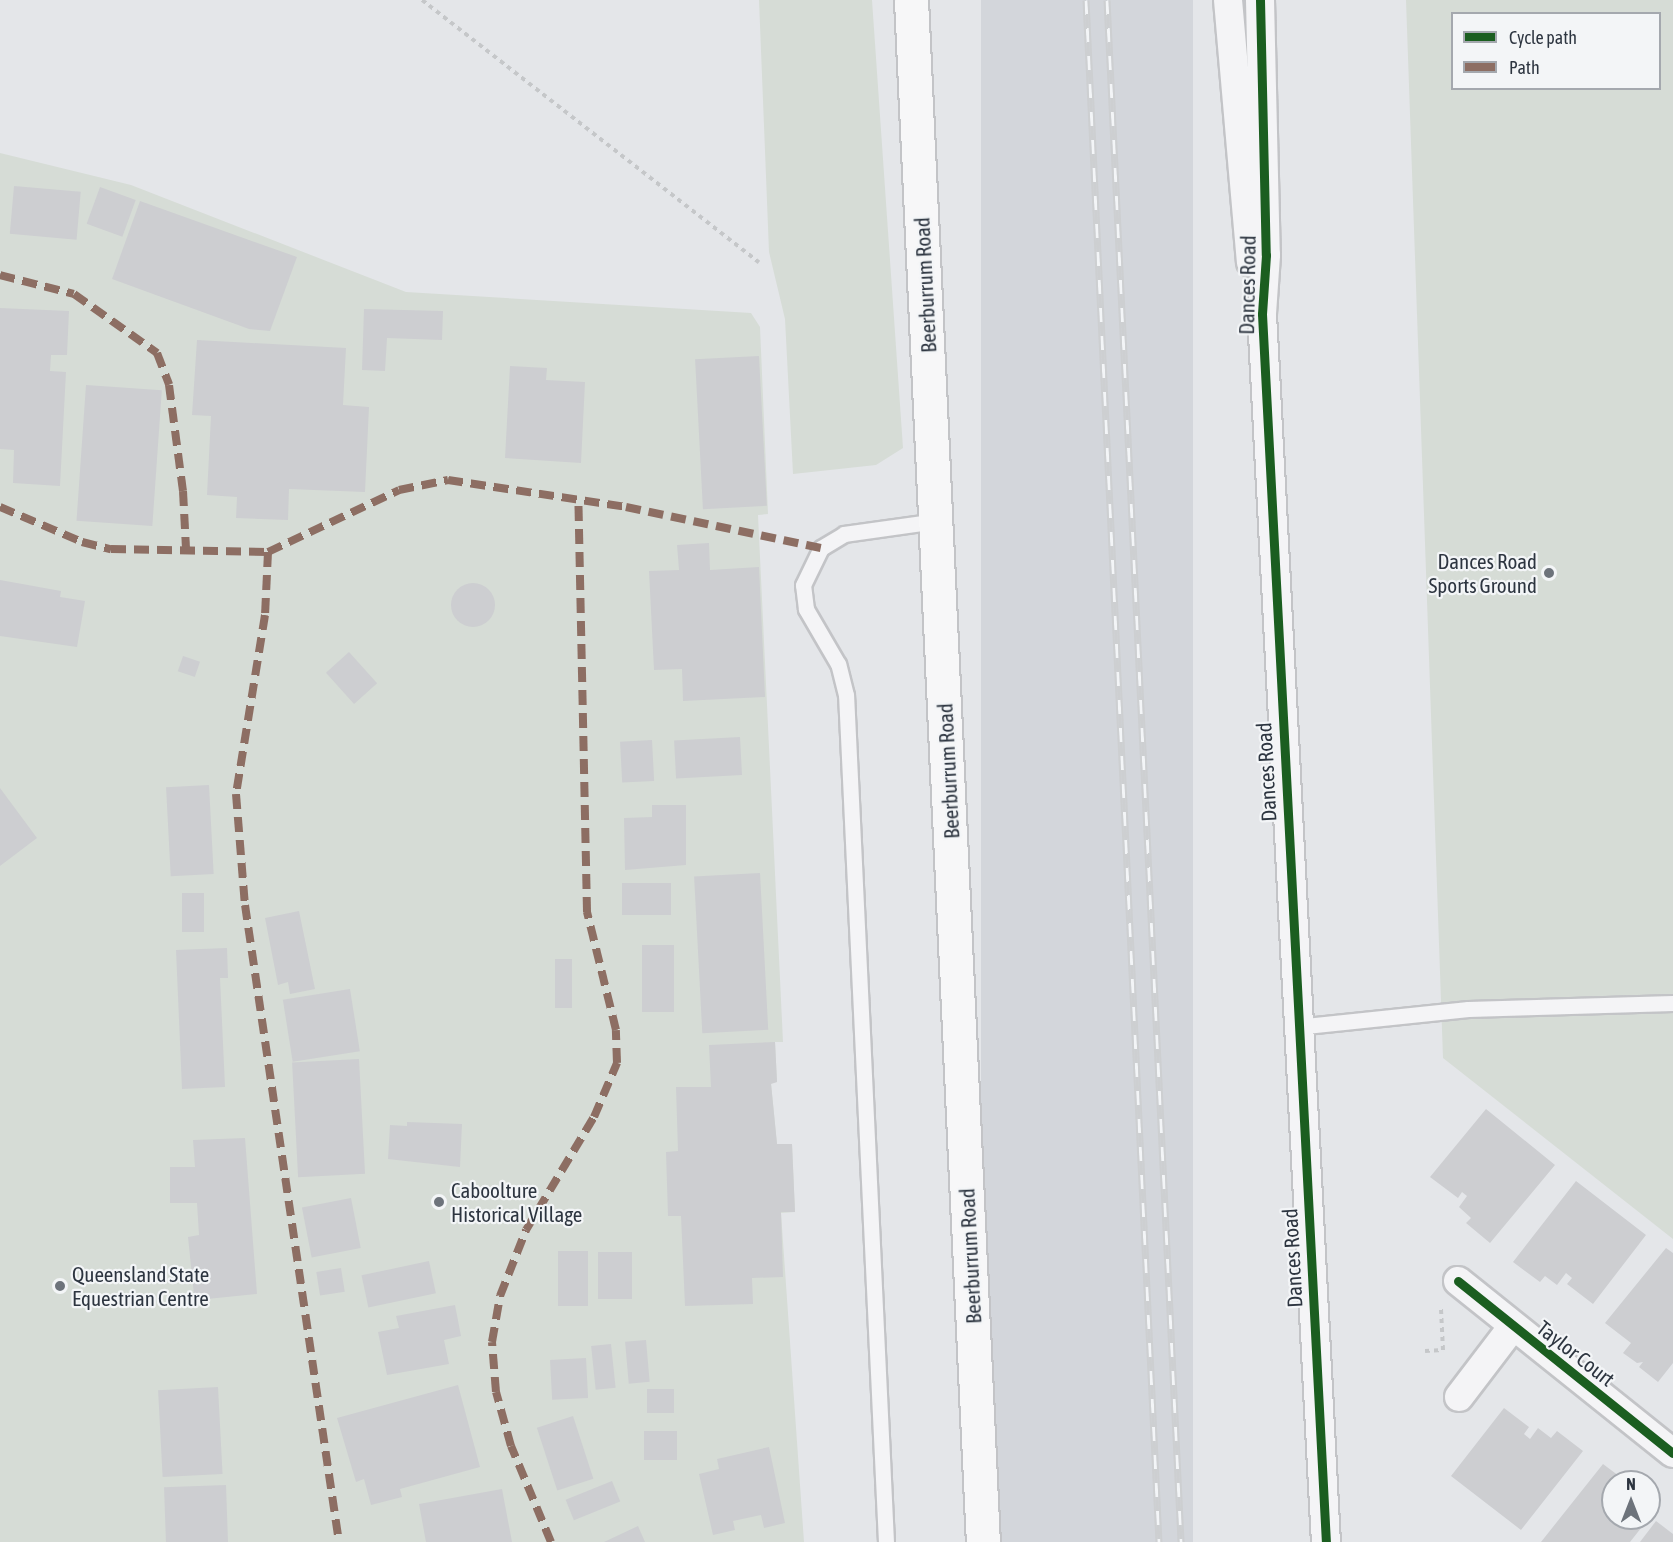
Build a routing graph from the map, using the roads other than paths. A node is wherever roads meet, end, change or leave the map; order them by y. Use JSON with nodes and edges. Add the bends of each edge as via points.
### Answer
{"nodes":[{"id":1,"x":911,"y":0,"type":"edge"},
{"id":2,"x":1228,"y":0,"type":"edge"},
{"id":3,"x":1260,"y":0,"type":"edge"},
{"id":4,"x":1262,"y":314,"type":"junction"},
{"id":5,"x":937,"y":521,"type":"junction"},
{"id":6,"x":1673,"y":1003,"type":"edge"},
{"id":7,"x":1296,"y":1027,"type":"junction"},
{"id":8,"x":1464,"y":1287,"type":"road end"},
{"id":9,"x":1513,"y":1326,"type":"junction"},
{"id":10,"x":1459,"y":1397,"type":"dead end"},
{"id":11,"x":1673,"y":1453,"type":"edge"},
{"id":12,"x":886,"y":1542,"type":"edge"},
{"id":13,"x":983,"y":1542,"type":"edge"},
{"id":14,"x":1326,"y":1542,"type":"edge"}],
"edges":[{"from":1,"to":5,"type":"main road","name":"Beerburrum Road"},
{"from":2,"to":4,"type":"street","name":"Dances Road","via":[[1249,254]]},
{"from":3,"to":4,"type":"street","name":"Dances Road","via":[[1266,255]]},
{"from":4,"to":7,"type":"street","name":"Dances Road"},
{"from":5,"to":12,"type":"lane","via":[[844,534],[821,548],[803,585],[806,609],[838,664],[846,695]]},
{"from":5,"to":13,"type":"main road","name":"Beerburrum Road"},
{"from":6,"to":7,"type":"lane","via":[[1468,1009]]},
{"from":7,"to":14,"type":"street","name":"Dances Road"},
{"from":8,"to":9,"type":"street","name":"Taylor Court"},
{"from":9,"to":10,"type":"street","name":"Taylor Court"},
{"from":9,"to":11,"type":"street","name":"Taylor Court"}]}
